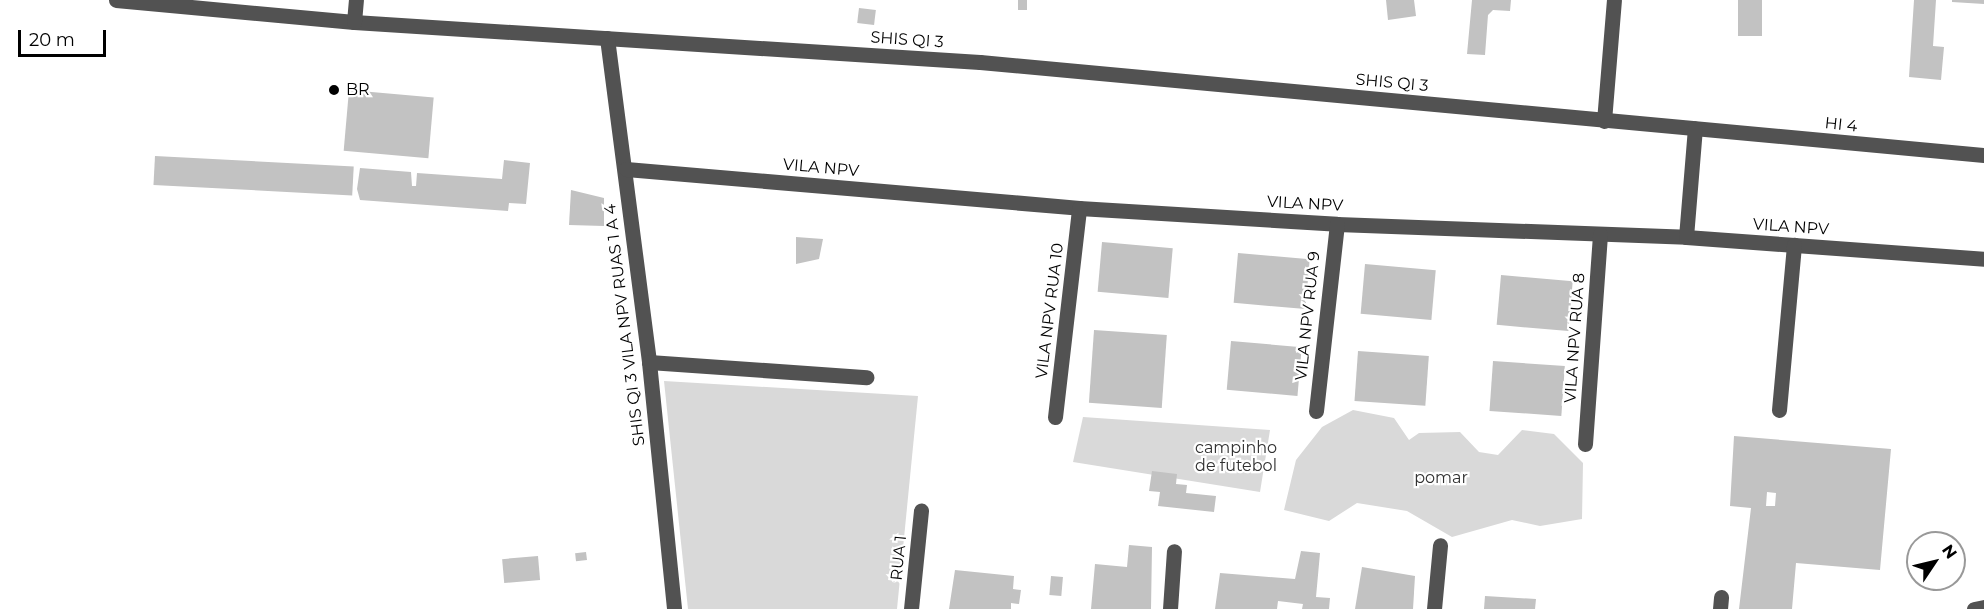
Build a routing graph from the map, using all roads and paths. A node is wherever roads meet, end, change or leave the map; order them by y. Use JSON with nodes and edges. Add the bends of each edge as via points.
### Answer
{"nodes":[{"id":1,"x":116,"y":0,"type":"edge"},
{"id":2,"x":356,"y":0,"type":"edge"},
{"id":3,"x":1614,"y":0,"type":"edge"},
{"id":4,"x":354,"y":21,"type":"junction"},
{"id":5,"x":608,"y":38,"type":"junction"},
{"id":6,"x":1604,"y":122,"type":"junction"},
{"id":7,"x":1695,"y":128,"type":"junction"},
{"id":8,"x":1984,"y":155,"type":"edge"},
{"id":9,"x":626,"y":169,"type":"junction"},
{"id":10,"x":1079,"y":208,"type":"junction"},
{"id":11,"x":1337,"y":224,"type":"junction"},
{"id":12,"x":1600,"y":235,"type":"junction"},
{"id":13,"x":1686,"y":237,"type":"junction"},
{"id":14,"x":1794,"y":245,"type":"junction"},
{"id":15,"x":1984,"y":260,"type":"edge"},
{"id":16,"x":649,"y":362,"type":"junction"},
{"id":17,"x":866,"y":377,"type":"dead end"},
{"id":18,"x":1779,"y":410,"type":"dead end"},
{"id":19,"x":1316,"y":411,"type":"dead end"},
{"id":20,"x":1055,"y":417,"type":"dead end"},
{"id":21,"x":1585,"y":444,"type":"dead end"},
{"id":22,"x":921,"y":511,"type":"dead end"},
{"id":23,"x":1440,"y":544,"type":"dead end"},
{"id":24,"x":1174,"y":551,"type":"dead end"},
{"id":25,"x":1984,"y":607,"type":"edge"},
{"id":26,"x":674,"y":609,"type":"edge"},
{"id":27,"x":911,"y":609,"type":"edge"},
{"id":28,"x":1170,"y":609,"type":"edge"},
{"id":29,"x":1434,"y":609,"type":"edge"},
{"id":30,"x":1974,"y":609,"type":"edge"}],
"edges":[{"from":1,"to":4,"type":"street","name":"SHIS QI 3"},
{"from":2,"to":4,"type":"street"},
{"from":3,"to":6,"type":"street"},
{"from":4,"to":5,"type":"street","name":"SHIS QI 3"},
{"from":5,"to":6,"type":"street","name":"SHIS QI 3","via":[[980,62]]},
{"from":5,"to":9,"type":"street","name":"SHIS QI 3 VILA NPV RUAS 1 A 4"},
{"from":6,"to":7,"type":"street","name":"SHIS QI 3"},
{"from":7,"to":8,"type":"street","name":"HI 4"},
{"from":7,"to":13,"type":"street"},
{"from":9,"to":10,"type":"street","name":"VILA NPV"},
{"from":9,"to":16,"type":"street","name":"SHIS QI 3 VILA NPV RUAS 1 A 4"},
{"from":10,"to":11,"type":"street","name":"VILA NPV"},
{"from":10,"to":20,"type":"street","name":"VILA NPV RUA 10"},
{"from":11,"to":12,"type":"street","name":"VILA NPV"},
{"from":11,"to":19,"type":"street","name":"VILA NPV RUA 9"},
{"from":12,"to":13,"type":"street","name":"VILA NPV"},
{"from":12,"to":21,"type":"street","name":"VILA NPV RUA 8"},
{"from":13,"to":14,"type":"street","name":"VILA NPV"},
{"from":14,"to":15,"type":"street","name":"VILA NPV"},
{"from":14,"to":18,"type":"street"},
{"from":16,"to":17,"type":"street"},
{"from":16,"to":26,"type":"street","name":"SHIS QI 3 VILA NPV RUAS 1 A 4"},
{"from":22,"to":27,"type":"street","name":"RUA 1"},
{"from":23,"to":29,"type":"street"},
{"from":24,"to":28,"type":"street"},
{"from":25,"to":30,"type":"street"}]}
